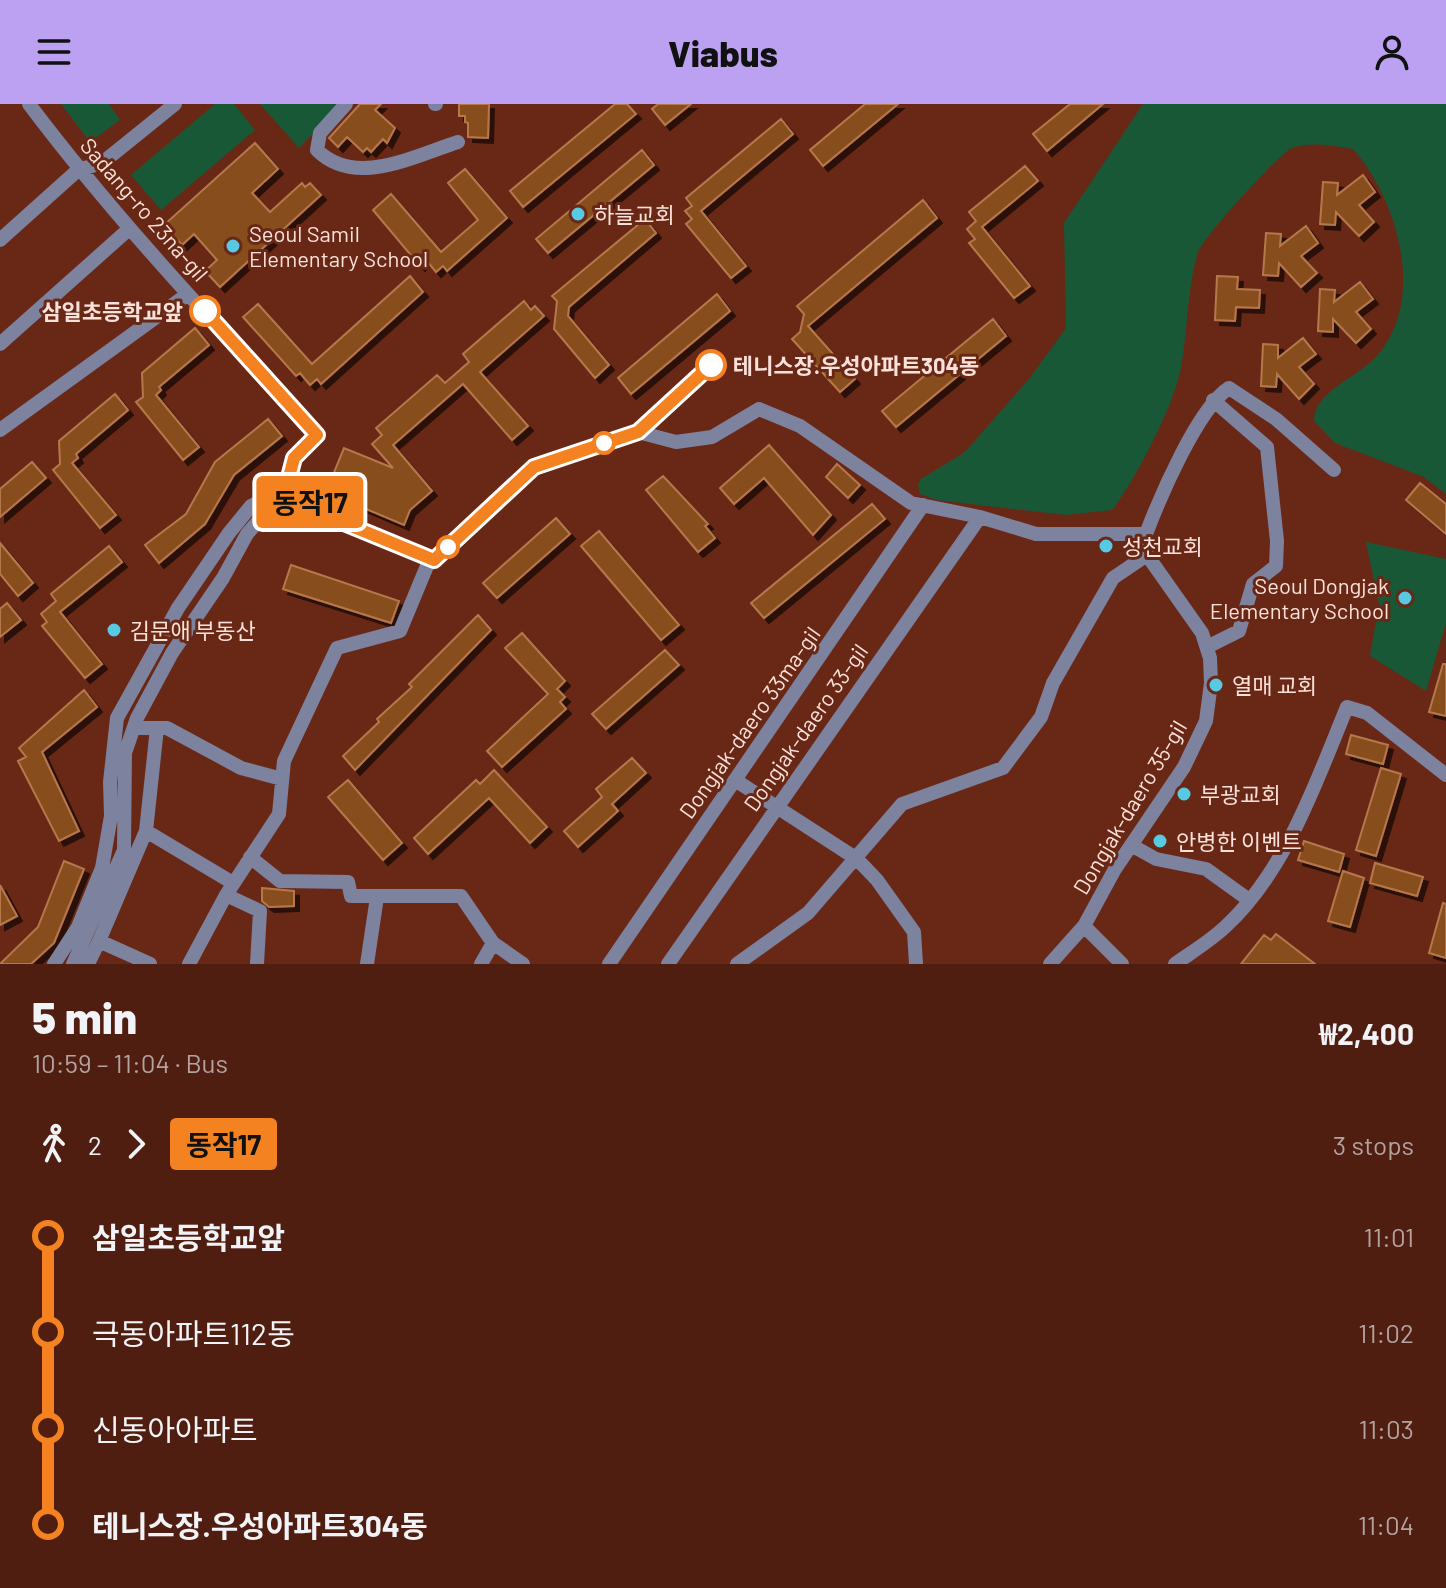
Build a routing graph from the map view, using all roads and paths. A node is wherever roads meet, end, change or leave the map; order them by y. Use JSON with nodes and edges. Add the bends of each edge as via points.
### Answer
{"nodes":[{"id":1,"x":29,"y":104,"type":"edge"},
{"id":2,"x":175,"y":104,"type":"edge"},
{"id":3,"x":346,"y":104,"type":"edge"},
{"id":4,"x":458,"y":142,"type":"dead end"},
{"id":5,"x":78,"y":170,"type":"junction"},
{"id":6,"x":129,"y":229,"type":"junction"},
{"id":7,"x":0,"y":240,"type":"edge"},
{"id":8,"x":188,"y":294,"type":"junction"},
{"id":9,"x":0,"y":344,"type":"edge"},
{"id":10,"x":1213,"y":400,"type":"junction"},
{"id":11,"x":0,"y":430,"type":"edge"},
{"id":12,"x":1334,"y":470,"type":"dead end"},
{"id":13,"x":286,"y":489,"type":"junction"},
{"id":14,"x":923,"y":505,"type":"junction"},
{"id":15,"x":980,"y":517,"type":"junction"},
{"id":16,"x":1146,"y":534,"type":"junction"},
{"id":17,"x":1147,"y":555,"type":"junction"},
{"id":18,"x":434,"y":560,"type":"junction"},
{"id":19,"x":1207,"y":647,"type":"junction"},
{"id":20,"x":134,"y":728,"type":"junction"},
{"id":21,"x":157,"y":728,"type":"junction"},
{"id":22,"x":1446,"y":775,"type":"edge"},
{"id":23,"x":282,"y":779,"type":"junction"},
{"id":24,"x":735,"y":780,"type":"junction"},
{"id":25,"x":118,"y":782,"type":"junction"},
{"id":26,"x":775,"y":808,"type":"junction"},
{"id":27,"x":146,"y":831,"type":"junction"},
{"id":28,"x":1131,"y":845,"type":"junction"},
{"id":29,"x":250,"y":857,"type":"junction"},
{"id":30,"x":857,"y":859,"type":"junction"},
{"id":31,"x":230,"y":889,"type":"junction"},
{"id":32,"x":377,"y":897,"type":"junction"},
{"id":33,"x":1249,"y":900,"type":"junction"},
{"id":34,"x":1084,"y":926,"type":"junction"},
{"id":35,"x":99,"y":941,"type":"junction"},
{"id":36,"x":493,"y":943,"type":"junction"},
{"id":37,"x":54,"y":964,"type":"edge"},
{"id":38,"x":73,"y":964,"type":"edge"},
{"id":39,"x":88,"y":964,"type":"edge"},
{"id":40,"x":150,"y":964,"type":"edge"},
{"id":41,"x":189,"y":964,"type":"edge"},
{"id":42,"x":257,"y":964,"type":"edge"},
{"id":43,"x":367,"y":964,"type":"edge"},
{"id":44,"x":481,"y":964,"type":"edge"},
{"id":45,"x":523,"y":964,"type":"edge"},
{"id":46,"x":609,"y":964,"type":"edge"},
{"id":47,"x":668,"y":964,"type":"edge"},
{"id":48,"x":737,"y":964,"type":"edge"},
{"id":49,"x":916,"y":964,"type":"edge"},
{"id":50,"x":1050,"y":964,"type":"edge"},
{"id":51,"x":1122,"y":964,"type":"edge"},
{"id":52,"x":1175,"y":964,"type":"edge"}],
"edges":[{"from":1,"to":5,"type":"street","name":"Sadang-ro 23na-gil"},
{"from":2,"to":5,"type":"street","via":[[102,163]]},
{"from":3,"to":4,"type":"street","via":[[320,133],[317,150],[328,162],[369,169]]},
{"from":5,"to":6,"type":"street","name":"Sadang-ro 23na-gil"},
{"from":5,"to":7,"type":"street"},
{"from":6,"to":8,"type":"street","name":"Sadang-ro 23na-gil"},
{"from":6,"to":9,"type":"street"},
{"from":8,"to":11,"type":"street"},
{"from":8,"to":13,"type":"street","name":"Sadang-ro 23na-gil","via":[[317,435],[294,458]]},
{"from":10,"to":12,"type":"street","via":[[1229,388],[1276,419]]},
{"from":10,"to":16,"type":"street"},
{"from":10,"to":19,"type":"street","via":[[1267,447],[1277,541],[1276,566],[1253,584],[1239,631]]},
{"from":13,"to":18,"type":"street","via":[[301,494],[322,514]]},
{"from":13,"to":20,"type":"street","name":"Sadang-ro 23na-gil","via":[[247,534],[172,653]]},
{"from":13,"to":25,"type":"street","name":"Sadang-ro 23na-gil","via":[[251,506],[178,608],[117,718]]},
{"from":14,"to":15,"type":"street"},
{"from":14,"to":18,"type":"street","via":[[875,481],[800,426],[759,409],[712,437],[676,442],[638,432],[534,467]]},
{"from":14,"to":24,"type":"street","name":"Dongjak-daero 33ma-gil"},
{"from":15,"to":16,"type":"street","via":[[1036,534]]},
{"from":15,"to":26,"type":"street","name":"Dongjak-daero 33-gil"},
{"from":16,"to":17,"type":"street"},
{"from":17,"to":19,"type":"street","name":"Dongjak-daero 35-gil"},
{"from":17,"to":30,"type":"street","via":[[1113,578],[1053,683],[1041,717],[1003,768],[902,804]]},
{"from":18,"to":23,"type":"street","via":[[400,631],[337,648],[284,761]]},
{"from":19,"to":28,"type":"street","name":"Dongjak-daero 35-gil","via":[[1211,683],[1206,721],[1184,767]]},
{"from":20,"to":21,"type":"street"},
{"from":20,"to":25,"type":"street","name":"Sadang-ro 23na-gil"},
{"from":21,"to":23,"type":"street","via":[[167,728],[241,768]]},
{"from":21,"to":27,"type":"street"},
{"from":22,"to":33,"type":"street","via":[[1367,713],[1347,707],[1290,836]]},
{"from":23,"to":29,"type":"street","via":[[279,814]]},
{"from":24,"to":26,"type":"street"},
{"from":24,"to":46,"type":"street","name":"Dongjak-daero 33ma-gil"},
{"from":25,"to":37,"type":"street","name":"Sadang-ro 23na-gil","via":[[102,868],[78,927]]},
{"from":25,"to":38,"type":"street","name":"Sadang-ro 23na-gil","via":[[124,850]]},
{"from":26,"to":30,"type":"street"},
{"from":26,"to":47,"type":"street","name":"Dongjak-daero 33-gil"},
{"from":27,"to":31,"type":"street"},
{"from":27,"to":35,"type":"street"},
{"from":28,"to":33,"type":"street","via":[[1156,859],[1206,869]]},
{"from":28,"to":34,"type":"street","name":"Dongjak-daero 35-gil"},
{"from":29,"to":31,"type":"street"},
{"from":29,"to":32,"type":"street","via":[[280,881],[348,882],[351,896]]},
{"from":30,"to":48,"type":"street","via":[[808,913]]},
{"from":30,"to":49,"type":"street","via":[[914,932]]},
{"from":31,"to":41,"type":"street"},
{"from":31,"to":42,"type":"street","via":[[260,911]]},
{"from":32,"to":36,"type":"street","via":[[461,896]]},
{"from":32,"to":43,"type":"street"},
{"from":33,"to":52,"type":"street","via":[[1225,927]]},
{"from":34,"to":50,"type":"street","name":"Dongjak-daero 35-gil"},
{"from":34,"to":51,"type":"street"},
{"from":35,"to":39,"type":"street"},
{"from":35,"to":40,"type":"street"},
{"from":36,"to":44,"type":"street"},
{"from":36,"to":45,"type":"street"}]}
